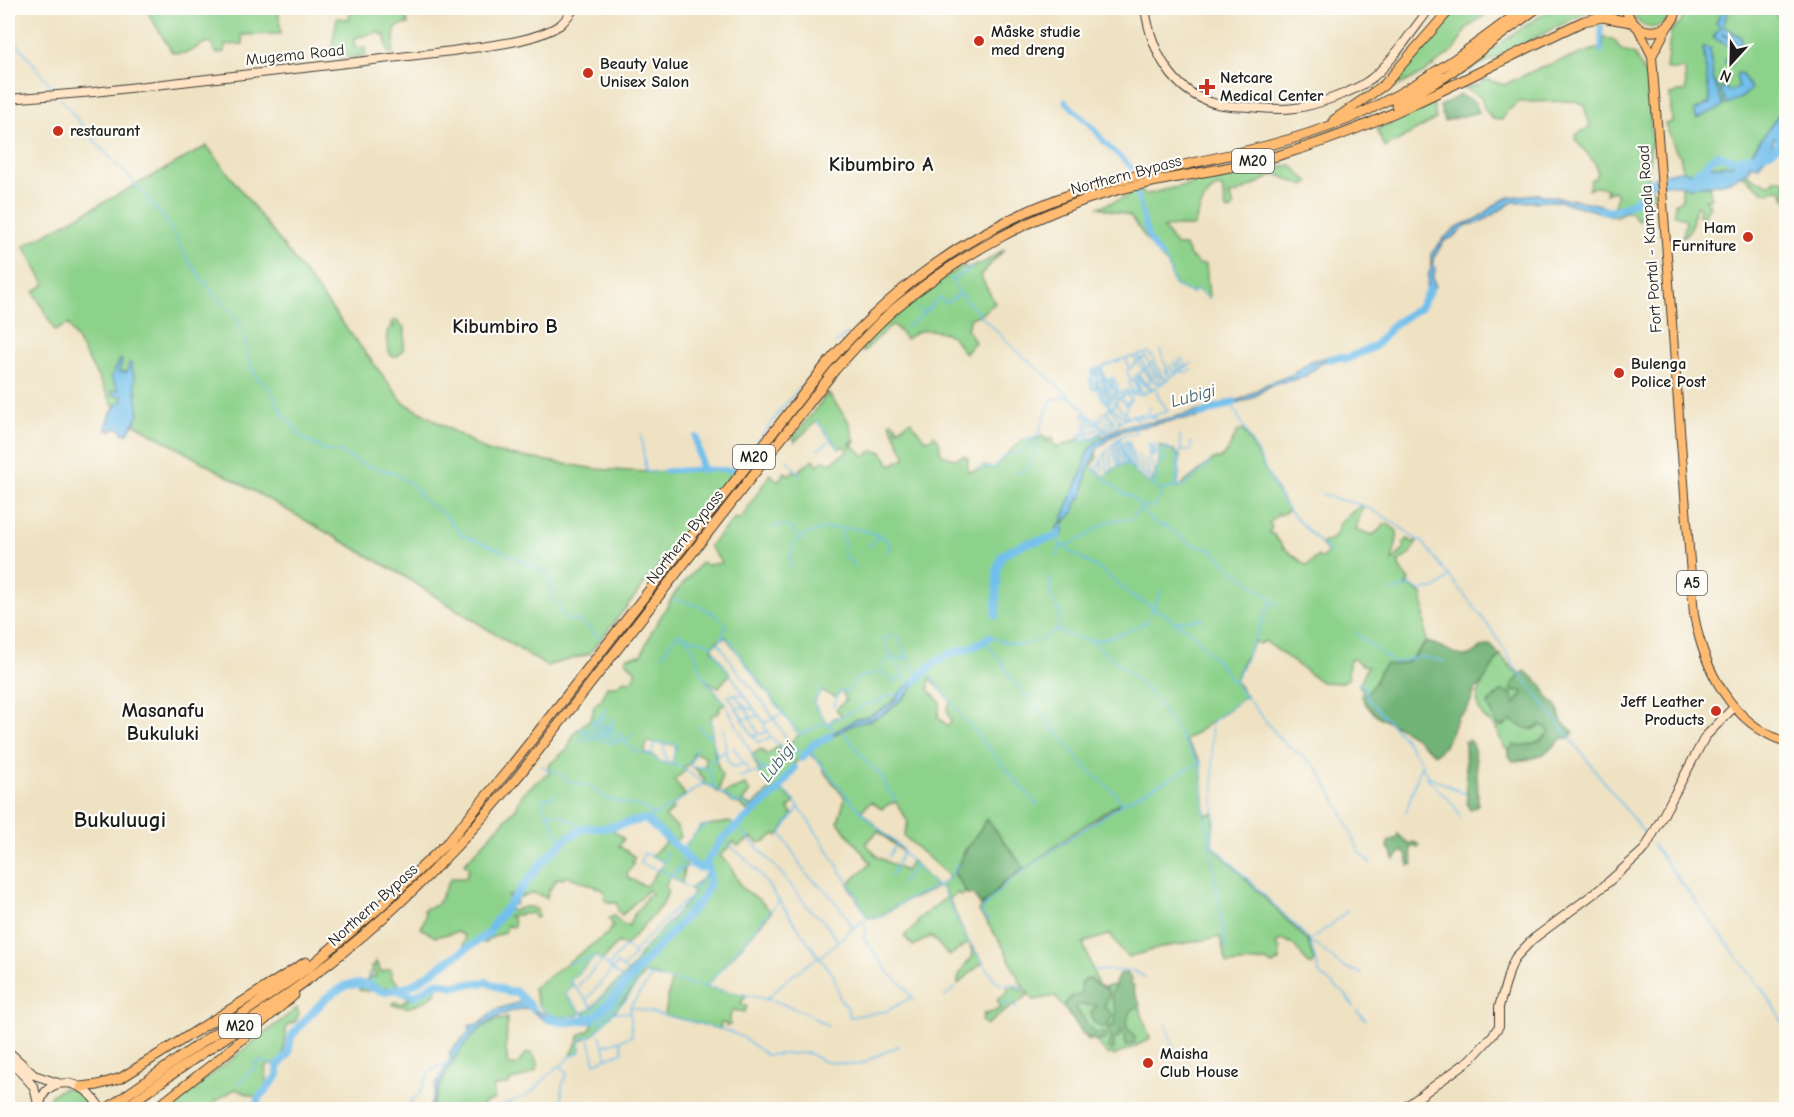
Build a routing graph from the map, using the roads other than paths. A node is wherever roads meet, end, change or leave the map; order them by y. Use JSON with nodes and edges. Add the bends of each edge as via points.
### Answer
{"nodes":[{"id":1,"x":575,"y":8,"type":"edge"},
{"id":2,"x":1145,"y":8,"type":"edge"},
{"id":3,"x":1430,"y":8,"type":"edge"},
{"id":4,"x":1451,"y":8,"type":"edge"},
{"id":5,"x":1524,"y":8,"type":"edge"},
{"id":6,"x":1537,"y":8,"type":"edge"},
{"id":7,"x":1626,"y":8,"type":"edge"},
{"id":8,"x":1677,"y":8,"type":"edge"},
{"id":9,"x":1635,"y":25,"type":"junction"},
{"id":10,"x":1668,"y":26,"type":"junction"},
{"id":11,"x":1652,"y":56,"type":"junction"},
{"id":12,"x":8,"y":99,"type":"edge"},
{"id":13,"x":1356,"y":127,"type":"junction"},
{"id":14,"x":1273,"y":145,"type":"junction"},
{"id":15,"x":1734,"y":707,"type":"junction"},
{"id":16,"x":1786,"y":742,"type":"edge"},
{"id":17,"x":353,"y":938,"type":"junction"},
{"id":18,"x":8,"y":1052,"type":"edge"},
{"id":19,"x":8,"y":1059,"type":"edge"},
{"id":20,"x":58,"y":1083,"type":"junction"},
{"id":21,"x":81,"y":1087,"type":"junction"},
{"id":22,"x":119,"y":1105,"type":"edge"},
{"id":23,"x":40,"y":1109,"type":"edge"},
{"id":24,"x":103,"y":1110,"type":"edge"},
{"id":25,"x":154,"y":1110,"type":"edge"},
{"id":26,"x":1401,"y":1110,"type":"edge"}],
"edges":[{"from":1,"to":12,"type":"street","name":"Mugema Road","via":[[551,30],[498,44]]},
{"from":2,"to":3,"type":"street","via":[[1160,58],[1187,90],[1218,104],[1284,109],[1350,91],[1370,80]]},
{"from":4,"to":14,"type":"highway","via":[[1384,85],[1328,123]]},
{"from":5,"to":14,"type":"highway","via":[[1390,100],[1347,120]]},
{"from":6,"to":13,"type":"highway","via":[[1446,76]]},
{"from":7,"to":9,"type":"highway","number":"A5"},
{"from":8,"to":10,"type":"highway"},
{"from":9,"to":10,"type":"highway","via":[[1653,32]]},
{"from":9,"to":11,"type":"main road","number":"A5"},
{"from":9,"to":13,"type":"highway","via":[[1602,17],[1584,21],[1442,91]]},
{"from":10,"to":11,"type":"main road"},
{"from":11,"to":15,"type":"main road","name":"Fort Portal - Kampala Road","number":"A5","via":[[1694,615],[1704,658]]},
{"from":13,"to":17,"type":"highway","name":"Northern Bypass","number":"M20","via":[[1290,152],[1075,202],[1000,238],[936,276],[896,307],[834,371],[497,801],[443,861]]},
{"from":14,"to":17,"type":"highway","name":"Northern Bypass","number":"M20","via":[[1104,184],[1056,200],[984,234],[893,296],[826,365],[522,754],[448,842]]},
{"from":15,"to":16,"type":"main road","name":"Fort Portal - Kampala Road","number":"A5","via":[[1755,726]]},
{"from":15,"to":26,"type":"street","via":[[1705,737],[1645,849],[1515,958],[1499,1007],[1499,1026],[1492,1036],[1471,1059]]},
{"from":17,"to":21,"type":"highway","via":[[121,1078]]},
{"from":17,"to":22,"type":"highway","name":"Northern Bypass","number":"M20"},
{"from":17,"to":25,"type":"highway","via":[[219,1059]]},
{"from":18,"to":20,"type":"street","via":[[34,1075]]},
{"from":19,"to":23,"type":"street","via":[[34,1087]]},
{"from":20,"to":21,"type":"street"},
{"from":20,"to":23,"type":"street","via":[[46,1089]]},
{"from":21,"to":24,"type":"street"},
{"from":22,"to":24,"type":"highway","name":"Northern Bypass","number":"M20"}]}
